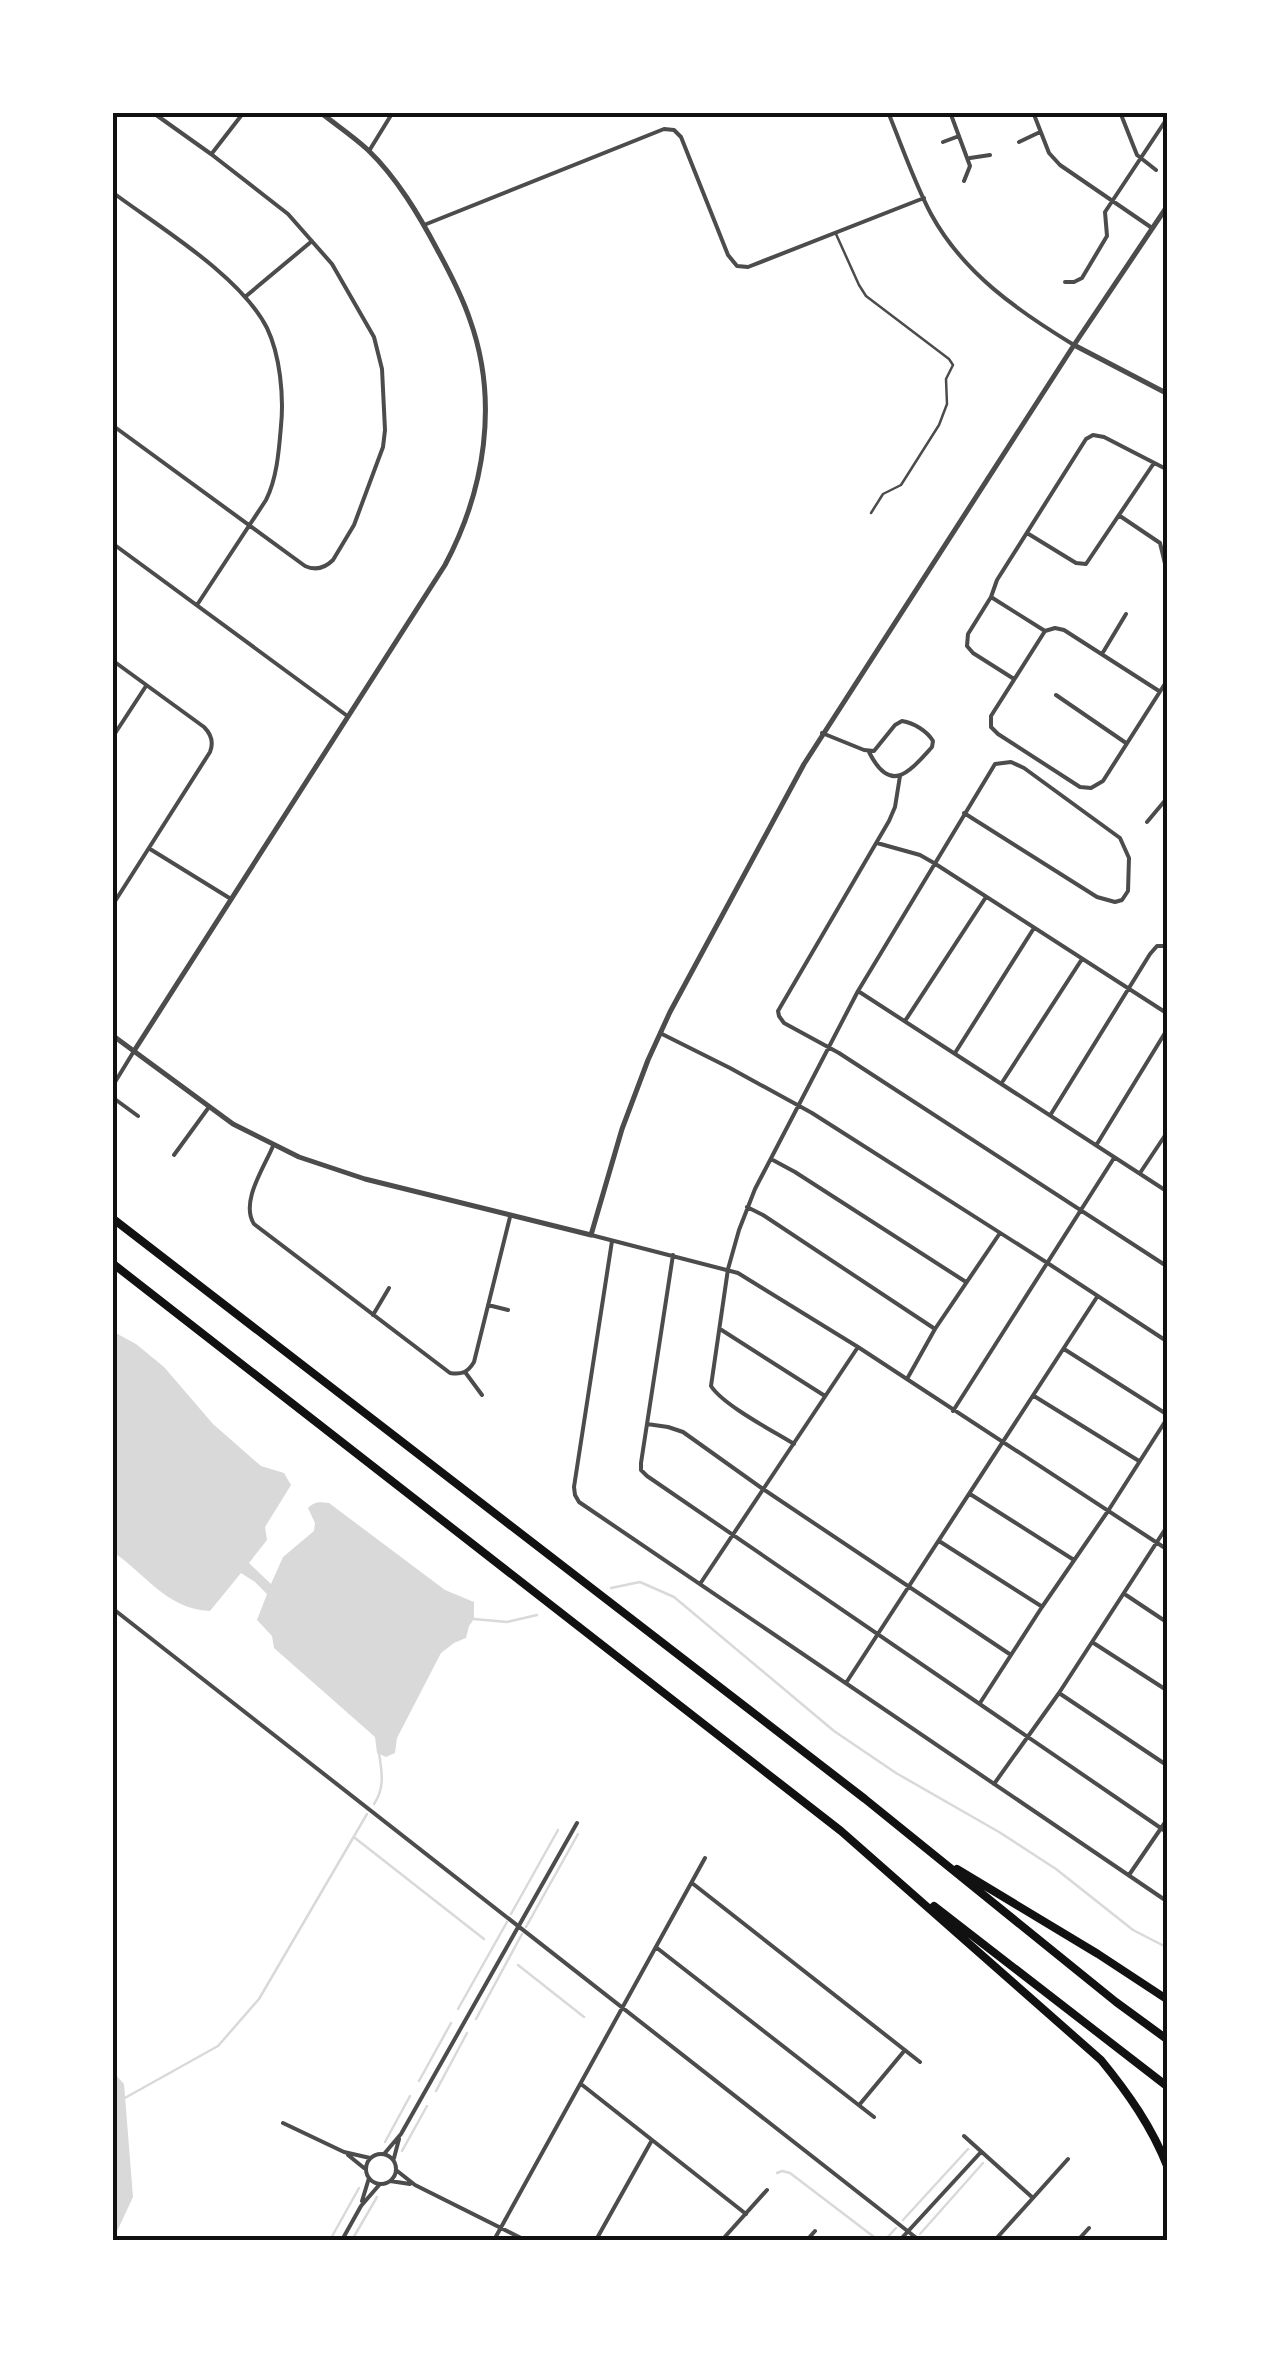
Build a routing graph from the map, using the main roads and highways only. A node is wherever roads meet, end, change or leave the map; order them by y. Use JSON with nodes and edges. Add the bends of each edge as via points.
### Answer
{"nodes":[{"id":1,"x":112,"y":1218,"type":"edge"},
{"id":2,"x":112,"y":1263,"type":"edge"},
{"id":3,"x":865,"y":1853,"type":"junction"},
{"id":4,"x":931,"y":1854,"type":"junction"},
{"id":5,"x":1168,"y":2000,"type":"edge"},
{"id":6,"x":1168,"y":2040,"type":"edge"},
{"id":7,"x":1168,"y":2087,"type":"edge"},
{"id":8,"x":1168,"y":2168,"type":"edge"}],
"edges":[{"from":1,"to":4,"type":"highway"},
{"from":2,"to":3,"type":"highway"},
{"from":3,"to":7,"type":"highway"},
{"from":3,"to":8,"type":"highway","via":[[1101,2060],[1130,2096]]},
{"from":4,"to":5,"type":"highway"},
{"from":4,"to":6,"type":"highway"}]}
